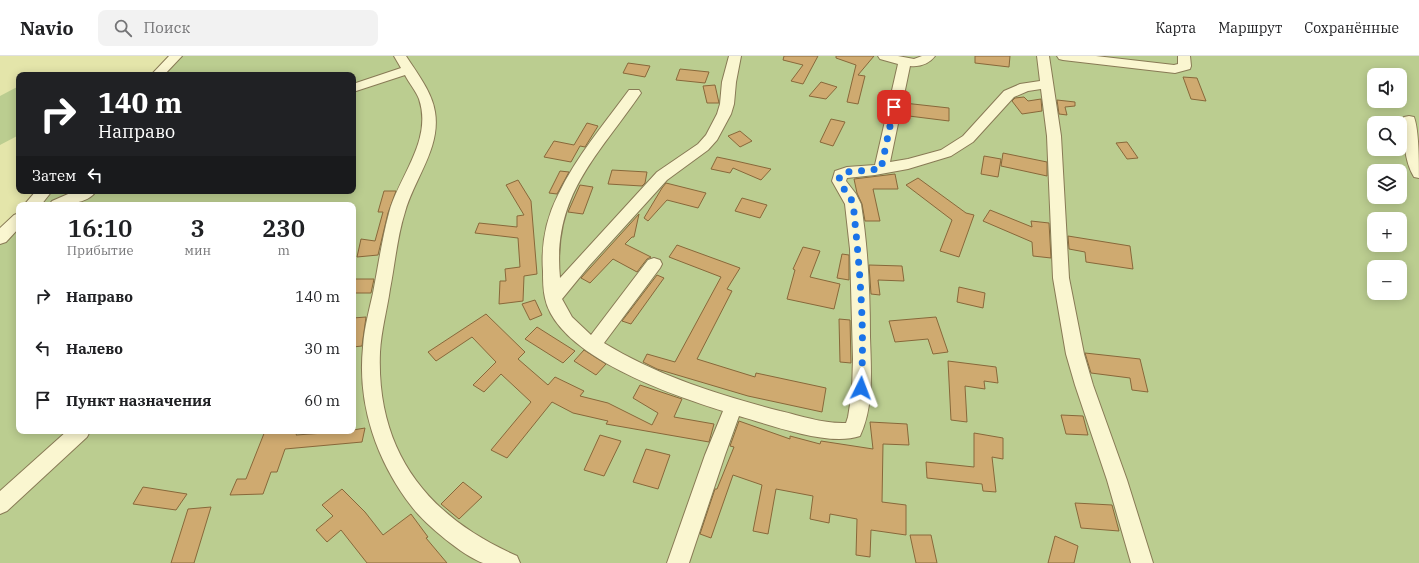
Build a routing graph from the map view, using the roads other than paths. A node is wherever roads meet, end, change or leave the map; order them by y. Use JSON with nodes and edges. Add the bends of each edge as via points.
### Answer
{"nodes":[{"id":1,"x":176,"y":56,"type":"edge"},
{"id":2,"x":735,"y":56,"type":"edge"},
{"id":3,"x":884,"y":56,"type":"edge"},
{"id":4,"x":929,"y":56,"type":"edge"},
{"id":5,"x":1043,"y":56,"type":"edge"},
{"id":6,"x":1063,"y":56,"type":"edge"},
{"id":7,"x":1184,"y":56,"type":"edge"},
{"id":8,"x":1123,"y":60,"type":"edge"},
{"id":9,"x":904,"y":61,"type":"junction"},
{"id":10,"x":404,"y":63,"type":"edge"},
{"id":11,"x":160,"y":72,"type":"edge"},
{"id":12,"x":1048,"y":84,"type":"junction"},
{"id":13,"x":356,"y":87,"type":"edge"},
{"id":14,"x":634,"y":93,"type":"dead end"},
{"id":15,"x":1409,"y":120,"type":"dead end"},
{"id":16,"x":1416,"y":150,"type":"edge"},
{"id":17,"x":881,"y":169,"type":"junction"},
{"id":18,"x":1419,"y":173,"type":"edge"},
{"id":19,"x":43,"y":194,"type":"edge"},
{"id":20,"x":82,"y":194,"type":"edge"},
{"id":21,"x":35,"y":202,"type":"edge"},
{"id":22,"x":64,"y":202,"type":"edge"},
{"id":23,"x":13,"y":224,"type":"edge"},
{"id":24,"x":0,"y":238,"type":"edge"},
{"id":25,"x":654,"y":264,"type":"dead end"},
{"id":26,"x":553,"y":298,"type":"junction"},
{"id":27,"x":593,"y":345,"type":"junction"},
{"id":28,"x":734,"y":406,"type":"junction"},
{"id":29,"x":77,"y":434,"type":"edge"},
{"id":30,"x":0,"y":504,"type":"edge"},
{"id":31,"x":509,"y":563,"type":"edge"},
{"id":32,"x":678,"y":563,"type":"edge"},
{"id":33,"x":1142,"y":563,"type":"edge"}],
"edges":[{"from":1,"to":11,"type":"street"},
{"from":2,"to":26,"type":"street","via":[[726,109],[712,137],[662,176]]},
{"from":3,"to":9,"type":"street"},
{"from":4,"to":9,"type":"street","via":[[919,62]]},
{"from":5,"to":12,"type":"street"},
{"from":6,"to":8,"type":"street"},
{"from":7,"to":8,"type":"street","via":[[1185,66],[1180,68]]},
{"from":9,"to":17,"type":"street"},
{"from":10,"to":13,"type":"street"},
{"from":10,"to":31,"type":"street","via":[[428,106],[429,124],[425,148],[397,212],[373,333],[371,368],[379,428],[400,475],[422,505],[475,547]]},
{"from":12,"to":17,"type":"street","via":[[1025,87],[1009,94],[968,139],[946,153],[919,162]]},
{"from":12,"to":33,"type":"street","via":[[1054,136],[1061,278],[1075,354],[1118,480]]},
{"from":14,"to":26,"type":"street","via":[[579,167],[558,216],[551,245]]},
{"from":15,"to":16,"type":"street"},
{"from":16,"to":18,"type":"street"},
{"from":17,"to":28,"type":"street","via":[[847,172],[838,178],[850,196],[853,207],[860,290],[862,372],[858,420],[855,427],[844,431],[811,427]]},
{"from":19,"to":21,"type":"street"},
{"from":20,"to":22,"type":"street"},
{"from":23,"to":24,"type":"street"},
{"from":25,"to":27,"type":"street"},
{"from":26,"to":27,"type":"street","via":[[567,325]]},
{"from":27,"to":28,"type":"street","via":[[665,382]]},
{"from":28,"to":32,"type":"street","via":[[714,455]]},
{"from":29,"to":30,"type":"street"}]}
